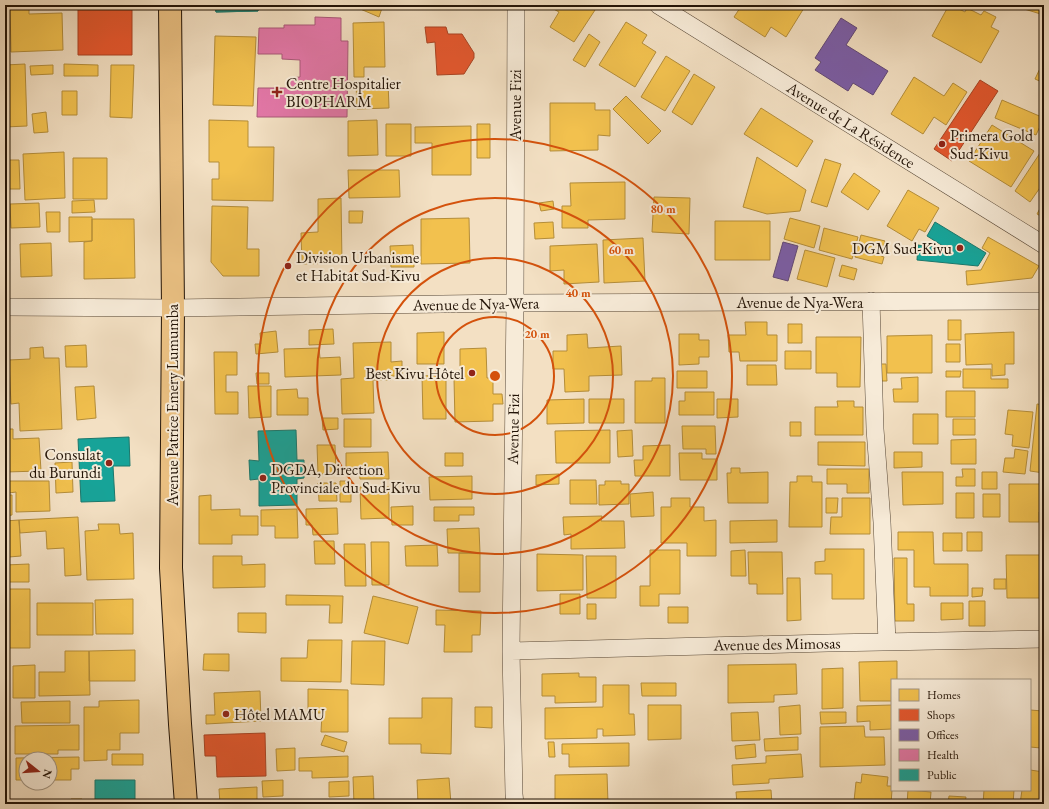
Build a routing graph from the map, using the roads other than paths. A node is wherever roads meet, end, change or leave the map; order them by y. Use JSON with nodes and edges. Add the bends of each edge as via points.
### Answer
{"nodes":[{"id":1,"x":170,"y":5,"type":"edge"},
{"id":2,"x":516,"y":5,"type":"edge"},
{"id":3,"x":658,"y":5,"type":"edge"},
{"id":4,"x":1044,"y":245,"type":"edge"},
{"id":5,"x":1044,"y":300,"type":"edge"},
{"id":6,"x":871,"y":301,"type":"junction"},
{"id":7,"x":515,"y":303,"type":"junction"},
{"id":8,"x":5,"y":307,"type":"edge"},
{"id":9,"x":173,"y":308,"type":"junction"},
{"id":10,"x":1044,"y":639,"type":"edge"},
{"id":11,"x":887,"y":642,"type":"junction"},
{"id":12,"x":511,"y":651,"type":"junction"},
{"id":13,"x":186,"y":804,"type":"edge"},
{"id":14,"x":515,"y":804,"type":"edge"}],
"edges":[{"from":1,"to":9,"type":"main road","name":"Avenue Patrice Emery Lumumba"},
{"from":2,"to":7,"type":"street","name":"Avenue Fizi"},
{"from":3,"to":4,"type":"street","name":"Avenue de La Résidence"},
{"from":5,"to":6,"type":"street","name":"Avenue de Nya-Wera"},
{"from":6,"to":7,"type":"street","name":"Avenue de Nya-Wera"},
{"from":6,"to":11,"type":"street","via":[[875,429]]},
{"from":7,"to":9,"type":"street","name":"Avenue de Nya-Wera"},
{"from":7,"to":12,"type":"street","name":"Avenue Fizi"},
{"from":8,"to":9,"type":"street","name":"Avenue de Nya-Wera"},
{"from":9,"to":13,"type":"main road","name":"Avenue Patrice Emery Lumumba","via":[[171,568]]},
{"from":10,"to":11,"type":"street","name":"Avenue des Mimosas"},
{"from":11,"to":12,"type":"street","name":"Avenue des Mimosas"},
{"from":12,"to":14,"type":"street","name":"Avenue Fizi"}]}
